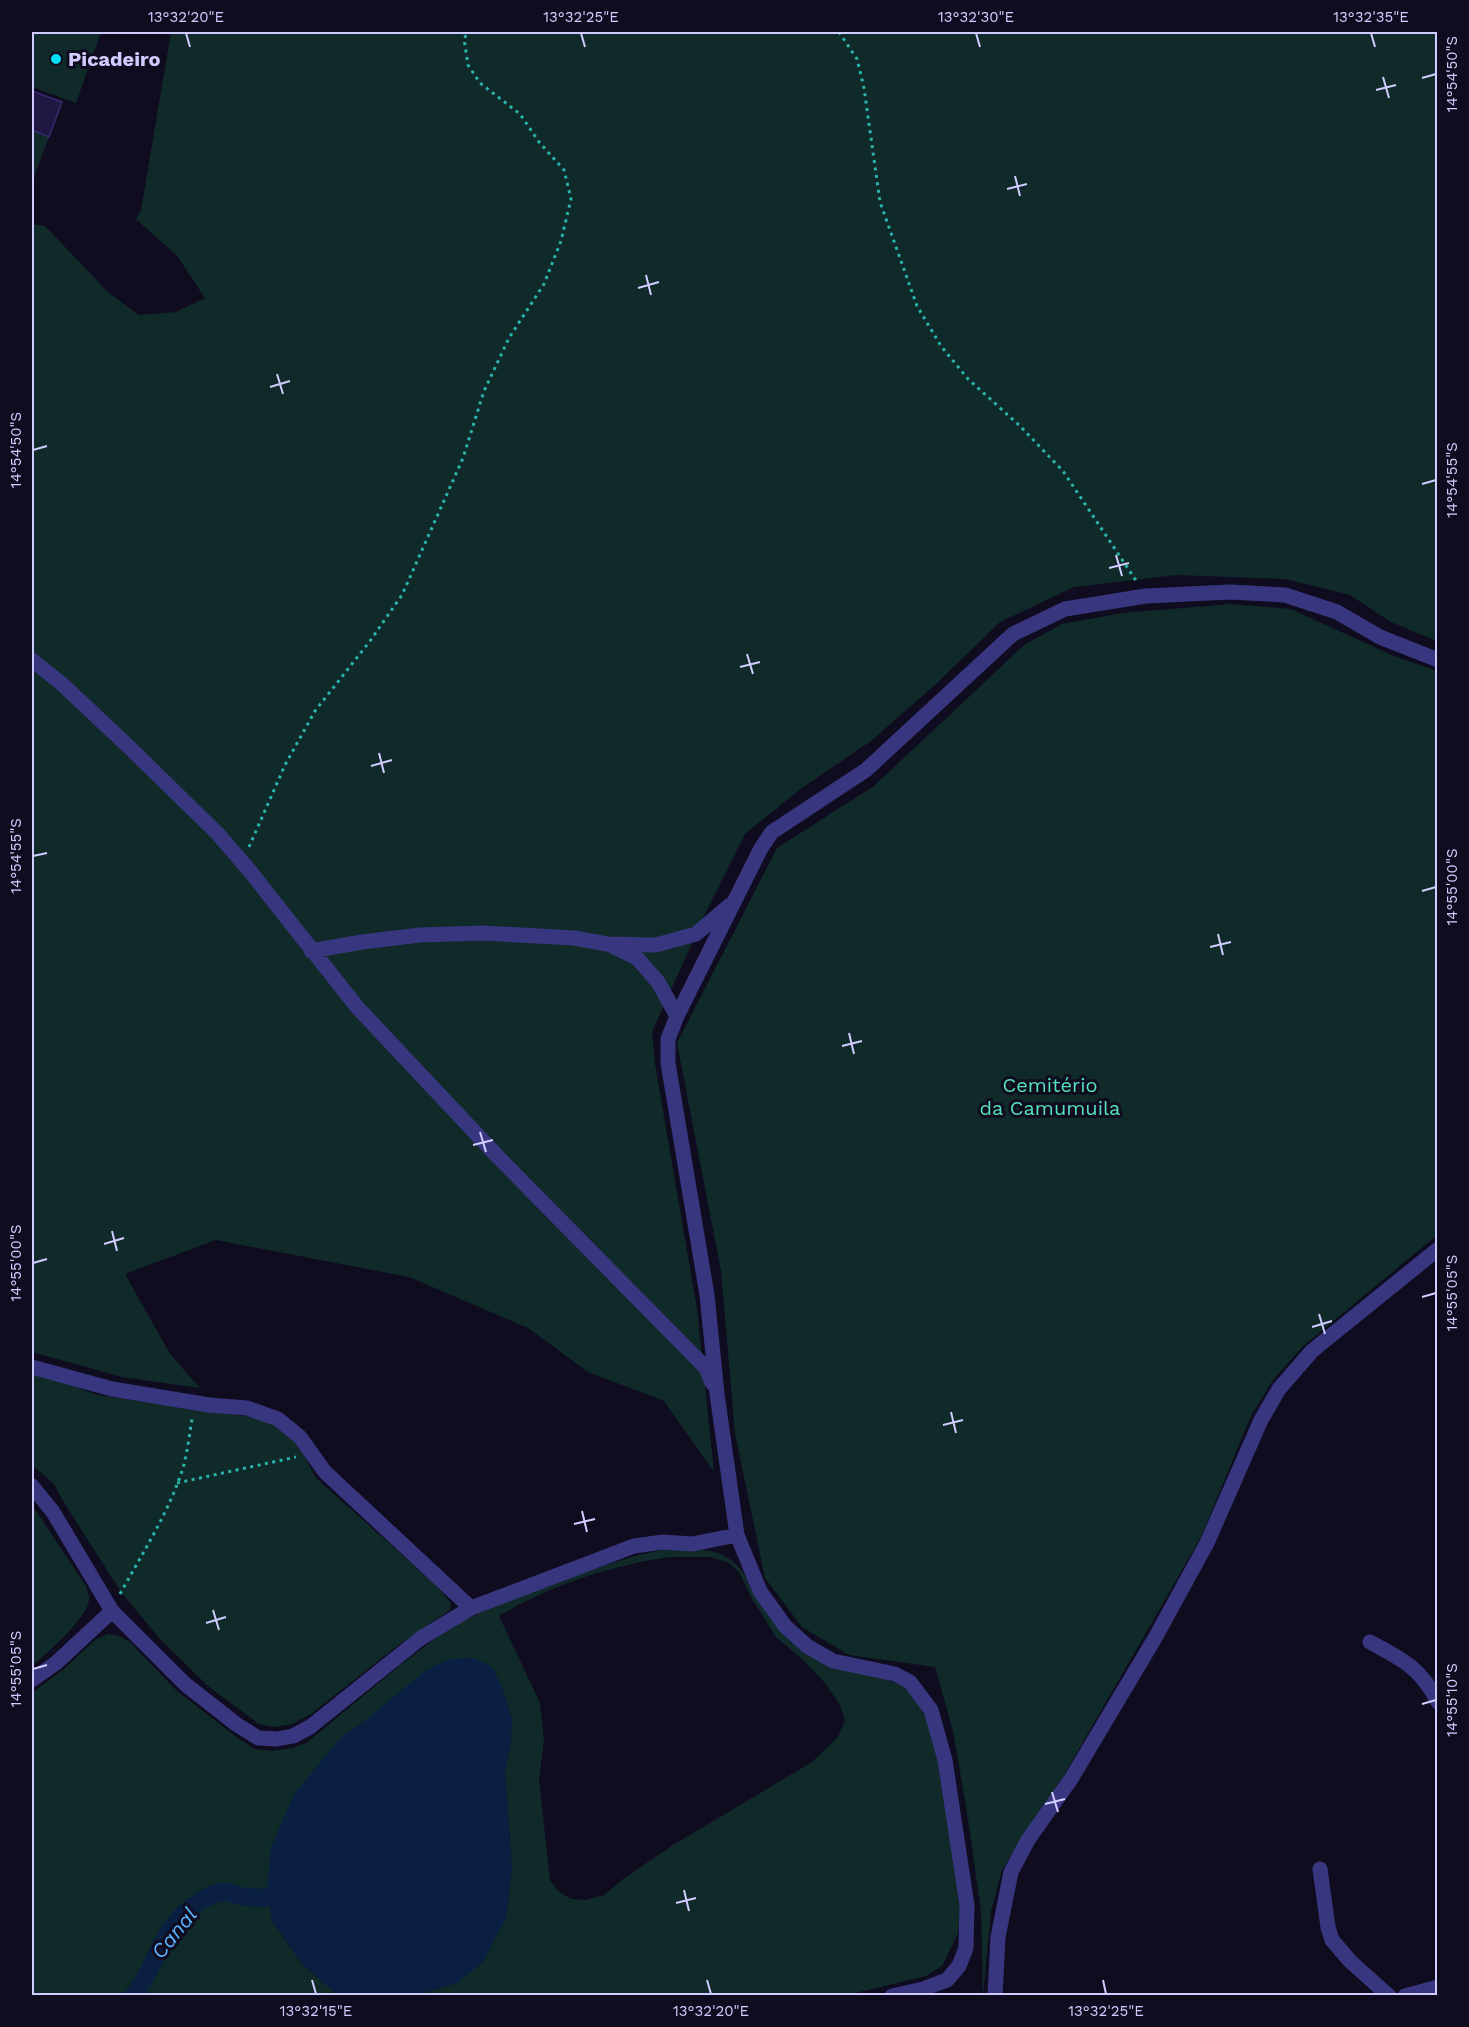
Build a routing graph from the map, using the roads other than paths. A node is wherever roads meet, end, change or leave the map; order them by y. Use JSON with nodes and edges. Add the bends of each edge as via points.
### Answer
{"nodes":[{"id":1,"x":32,"y":660,"type":"edge"},
{"id":2,"x":1437,"y":660,"type":"edge"},
{"id":3,"x":734,"y":901,"type":"junction"},
{"id":4,"x":607,"y":944,"type":"junction"},
{"id":5,"x":311,"y":951,"type":"junction"},
{"id":6,"x":677,"y":1016,"type":"junction"},
{"id":7,"x":1437,"y":1249,"type":"edge"},
{"id":8,"x":32,"y":1367,"type":"edge"},
{"id":9,"x":717,"y":1394,"type":"junction"},
{"id":10,"x":32,"y":1486,"type":"edge"},
{"id":11,"x":736,"y":1535,"type":"junction"},
{"id":12,"x":471,"y":1608,"type":"junction"},
{"id":13,"x":112,"y":1611,"type":"junction"},
{"id":14,"x":1370,"y":1642,"type":"dead end"},
{"id":15,"x":32,"y":1680,"type":"edge"},
{"id":16,"x":1437,"y":1702,"type":"edge"},
{"id":17,"x":1320,"y":1869,"type":"dead end"},
{"id":18,"x":1437,"y":1987,"type":"edge"},
{"id":19,"x":998,"y":1994,"type":"edge"},
{"id":20,"x":892,"y":1995,"type":"edge"},
{"id":21,"x":1389,"y":1995,"type":"edge"},
{"id":22,"x":1405,"y":1995,"type":"edge"}],
"edges":[{"from":1,"to":5,"type":"street","via":[[218,834]]},
{"from":2,"to":3,"type":"street","via":[[1380,637],[1336,612],[1285,595],[1230,592],[1146,596],[1065,609],[1013,634],[866,770],[772,832]]},
{"from":3,"to":4,"type":"street","via":[[696,934],[656,945]]},
{"from":3,"to":6,"type":"street"},
{"from":4,"to":5,"type":"street","via":[[574,938],[483,933],[420,935]]},
{"from":4,"to":6,"type":"street","via":[[637,958],[658,982]]},
{"from":5,"to":9,"type":"street","via":[[357,1007],[500,1159],[706,1368]]},
{"from":6,"to":9,"type":"street","via":[[668,1039],[669,1063],[707,1295]]},
{"from":7,"to":19,"type":"street","via":[[1312,1351],[1279,1389],[1261,1420],[1207,1544],[1155,1638],[1011,1872],[998,1937]]},
{"from":8,"to":12,"type":"street","via":[[111,1389],[247,1408],[278,1419],[300,1437],[325,1472]]},
{"from":9,"to":11,"type":"street"},
{"from":10,"to":13,"type":"street","via":[[53,1512]]},
{"from":11,"to":12,"type":"street","via":[[692,1544],[634,1545]]},
{"from":11,"to":20,"type":"street","via":[[760,1591],[785,1626],[807,1646],[833,1661],[895,1674],[910,1682],[931,1710],[945,1760],[967,1905],[966,1948],[947,1980]]},
{"from":12,"to":13,"type":"street","via":[[421,1638],[310,1727],[277,1739],[258,1738],[236,1724],[185,1684]]},
{"from":13,"to":15,"type":"street"},
{"from":14,"to":16,"type":"street","via":[[1418,1671]]},
{"from":17,"to":21,"type":"street","via":[[1332,1940]]},
{"from":18,"to":22,"type":"street"}]}
